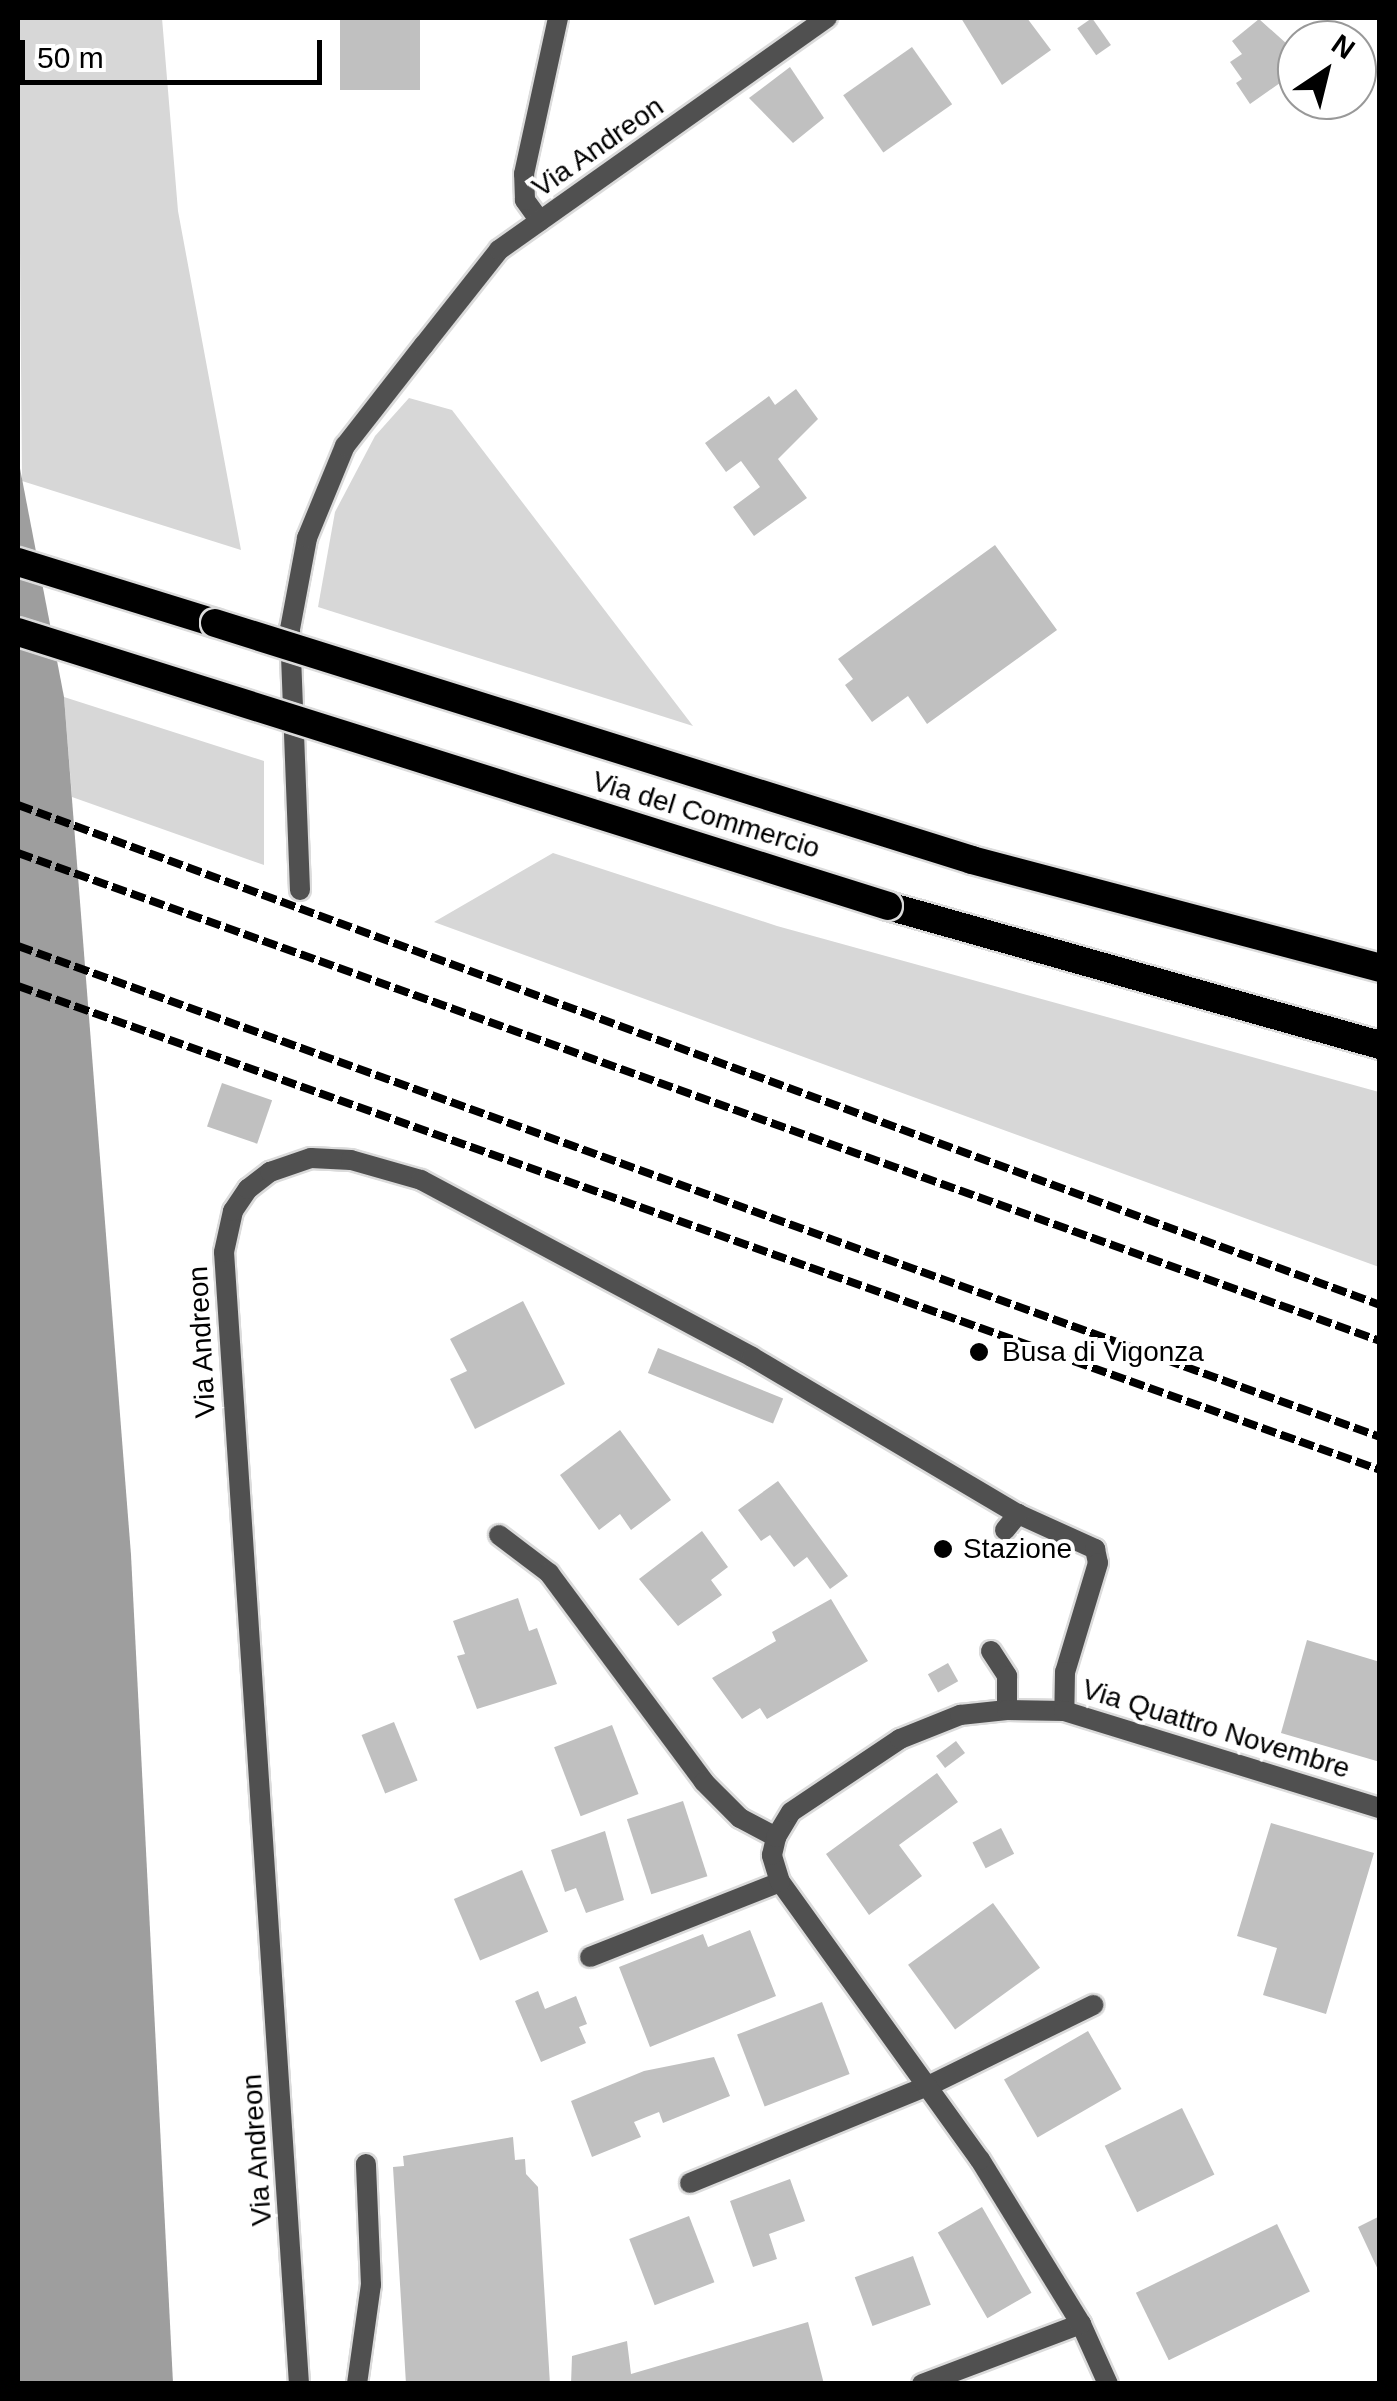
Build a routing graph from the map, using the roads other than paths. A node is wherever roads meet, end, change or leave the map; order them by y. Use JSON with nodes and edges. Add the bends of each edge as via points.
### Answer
{"nodes":[{"id":1,"x":558,"y":18,"type":"edge"},
{"id":2,"x":827,"y":18,"type":"edge"},
{"id":3,"x":540,"y":221,"type":"junction"},
{"id":4,"x":18,"y":562,"type":"edge"},
{"id":5,"x":18,"y":632,"type":"edge"},
{"id":6,"x":300,"y":890,"type":"dead end"},
{"id":7,"x":1380,"y":968,"type":"edge"},
{"id":8,"x":1380,"y":1045,"type":"edge"},
{"id":9,"x":500,"y":1535,"type":"dead end"},
{"id":10,"x":991,"y":1651,"type":"dead end"},
{"id":11,"x":1006,"y":1710,"type":"junction"},
{"id":12,"x":1064,"y":1711,"type":"junction"},
{"id":13,"x":1380,"y":1808,"type":"edge"},
{"id":14,"x":776,"y":1837,"type":"junction"},
{"id":15,"x":780,"y":1882,"type":"junction"},
{"id":16,"x":590,"y":1957,"type":"dead end"},
{"id":17,"x":1093,"y":2005,"type":"dead end"},
{"id":18,"x":930,"y":2085,"type":"junction"},
{"id":19,"x":366,"y":2164,"type":"dead end"},
{"id":20,"x":690,"y":2183,"type":"dead end"},
{"id":21,"x":1081,"y":2324,"type":"junction"},
{"id":22,"x":299,"y":2384,"type":"edge"},
{"id":23,"x":357,"y":2384,"type":"edge"},
{"id":24,"x":922,"y":2384,"type":"edge"},
{"id":25,"x":1108,"y":2384,"type":"edge"}],
"edges":[{"from":1,"to":3,"type":"street","via":[[524,174],[524,200]]},
{"from":2,"to":3,"type":"street","name":"Via Andreon"},
{"from":3,"to":6,"type":"street","name":"Via Andreon","via":[[476,273],[345,446],[307,538],[290,630]]},
{"from":4,"to":7,"type":"highway","name":"Via del Commercio","bridge":true,"via":[[972,860]]},
{"from":5,"to":8,"type":"highway","name":"Via del Commercio","bridge":true,"via":[[888,906]]},
{"from":9,"to":14,"type":"street","via":[[549,1574],[704,1782],[740,1818]]},
{"from":10,"to":11,"type":"street","via":[[1007,1676]]},
{"from":11,"to":12,"type":"street","name":"Via Quattro Novembre"},
{"from":11,"to":14,"type":"street","name":"Via Quattro Novembre","via":[[960,1715],[900,1739],[792,1812]]},
{"from":12,"to":13,"type":"street","name":"Via Quattro Novembre"},
{"from":12,"to":22,"type":"street","name":"Via Andreon","via":[[1065,1672],[1098,1563],[1095,1549],[1011,1522],[752,1356],[421,1180],[352,1160],[311,1158],[270,1172],[248,1189],[233,1211],[224,1252]]},
{"from":14,"to":15,"type":"street","via":[[772,1856]]},
{"from":15,"to":16,"type":"street"},
{"from":15,"to":18,"type":"street"},
{"from":17,"to":18,"type":"street"},
{"from":18,"to":20,"type":"street"},
{"from":18,"to":21,"type":"street"},
{"from":19,"to":23,"type":"street","via":[[372,2285]]},
{"from":21,"to":24,"type":"street"},
{"from":21,"to":25,"type":"street"}]}
